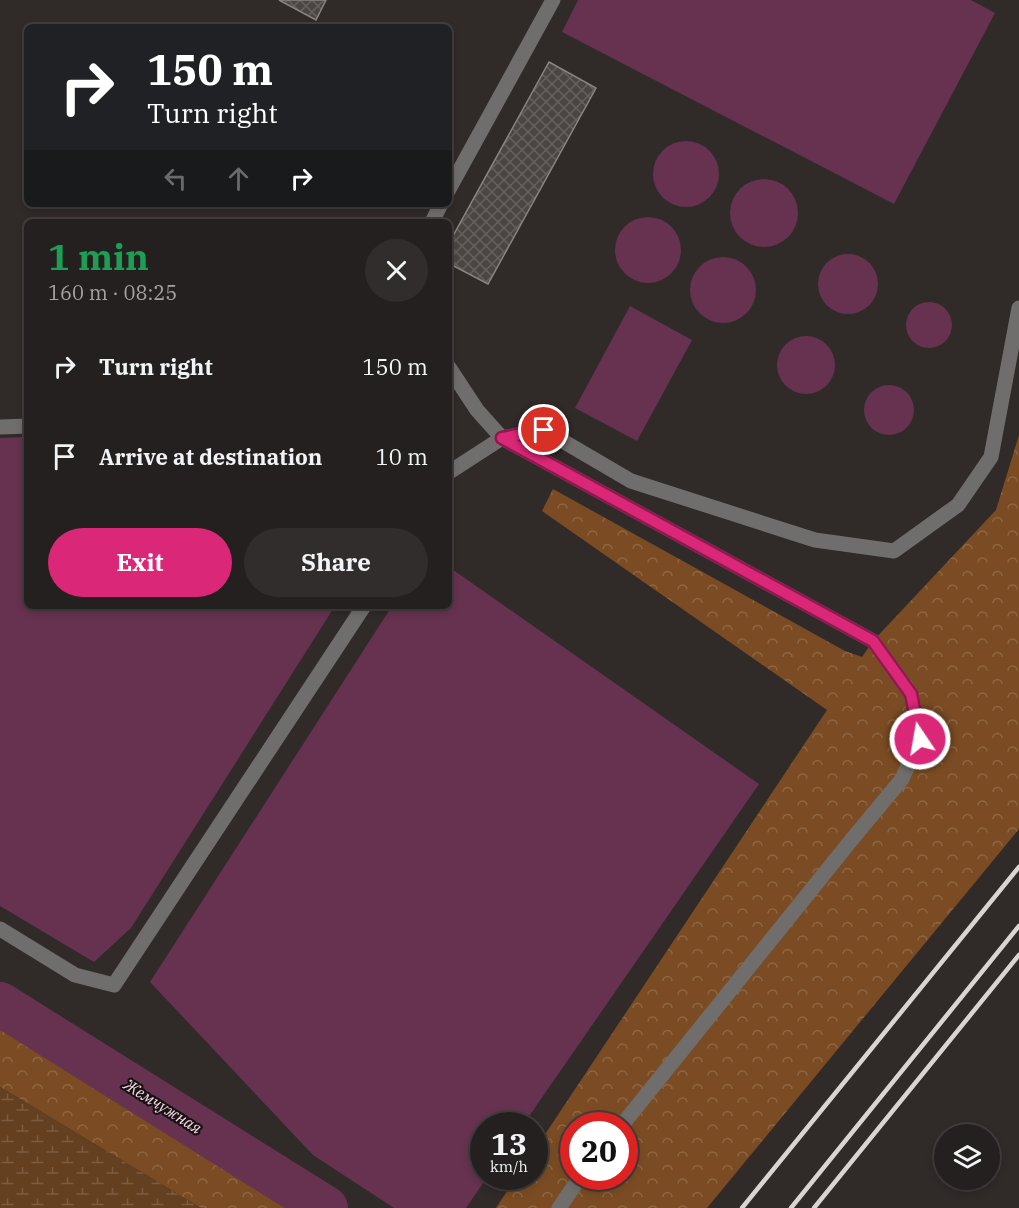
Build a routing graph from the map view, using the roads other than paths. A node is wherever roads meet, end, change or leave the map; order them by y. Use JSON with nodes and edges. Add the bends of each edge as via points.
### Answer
{"nodes":[{"id":1,"x":553,"y":0,"type":"edge"},
{"id":2,"x":452,"y":184,"type":"edge"},
{"id":3,"x":1019,"y":308,"type":"edge"},
{"id":4,"x":452,"y":372,"type":"edge"},
{"id":5,"x":24,"y":426,"type":"edge"},
{"id":6,"x":0,"y":427,"type":"edge"},
{"id":7,"x":502,"y":438,"type":"junction"},
{"id":8,"x":452,"y":470,"type":"edge"},
{"id":9,"x":362,"y":609,"type":"edge"},
{"id":10,"x":0,"y":929,"type":"edge"},
{"id":11,"x":633,"y":1112,"type":"edge"},
{"id":12,"x":571,"y":1190,"type":"edge"},
{"id":13,"x":559,"y":1208,"type":"edge"}],
"edges":[{"from":1,"to":2,"type":"lane"},
{"from":3,"to":7,"type":"lane","via":[[991,457],[958,505],[894,551],[815,540],[631,481],[544,430]]},
{"from":4,"to":7,"type":"lane","via":[[477,410]]},
{"from":5,"to":6,"type":"lane"},
{"from":7,"to":8,"type":"lane"},
{"from":7,"to":11,"type":"lane","via":[[873,641],[911,694],[920,739],[902,779]]},
{"from":9,"to":10,"type":"lane","via":[[114,985],[75,975]]},
{"from":12,"to":13,"type":"lane"}]}
